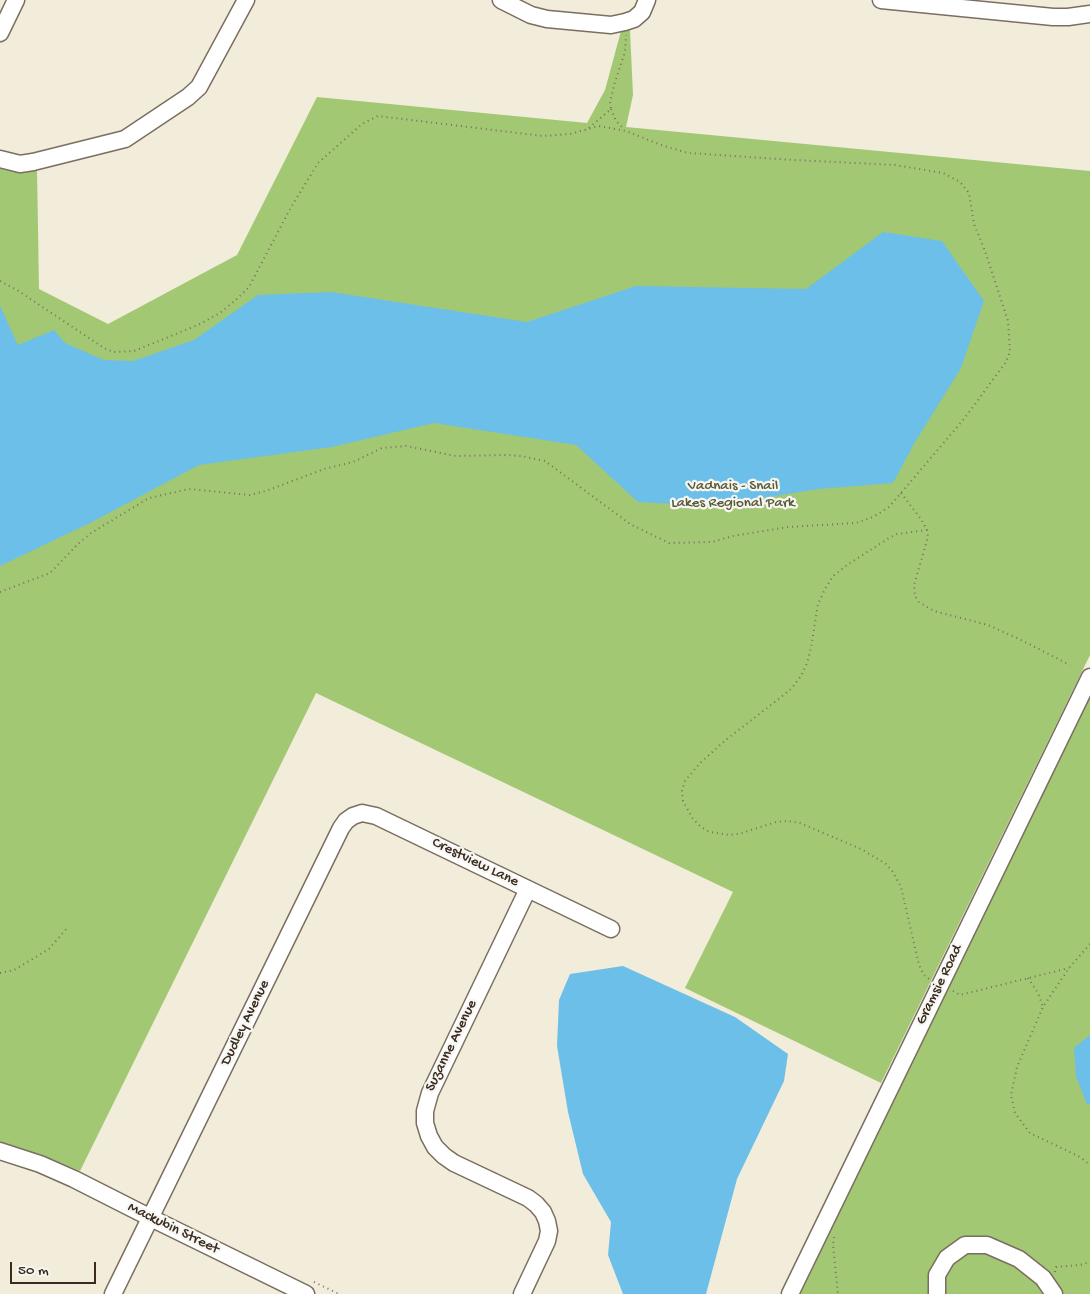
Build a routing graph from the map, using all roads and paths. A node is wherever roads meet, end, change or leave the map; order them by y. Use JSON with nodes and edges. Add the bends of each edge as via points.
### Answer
{"nodes":[{"id":1,"x":16,"y":0,"type":"edge"},
{"id":2,"x":246,"y":0,"type":"edge"},
{"id":3,"x":500,"y":0,"type":"edge"},
{"id":4,"x":648,"y":0,"type":"edge"},
{"id":5,"x":881,"y":0,"type":"edge"},
{"id":6,"x":1090,"y":14,"type":"edge"},
{"id":7,"x":625,"y":22,"type":"junction"},
{"id":8,"x":0,"y":33,"type":"edge"},
{"id":9,"x":611,"y":109,"type":"junction"},
{"id":10,"x":589,"y":128,"type":"junction"},
{"id":11,"x":626,"y":131,"type":"junction"},
{"id":12,"x":0,"y":159,"type":"edge"},
{"id":13,"x":0,"y":281,"type":"edge"},
{"id":14,"x":901,"y":493,"type":"junction"},
{"id":15,"x":927,"y":530,"type":"junction"},
{"id":16,"x":0,"y":592,"type":"edge"},
{"id":17,"x":1070,"y":666,"type":"dead end"},
{"id":18,"x":1090,"y":677,"type":"edge"},
{"id":19,"x":341,"y":828,"type":"joint"},
{"id":20,"x":528,"y":889,"type":"junction"},
{"id":21,"x":68,"y":927,"type":"dead end"},
{"id":22,"x":611,"y":929,"type":"dead end"},
{"id":23,"x":1090,"y":944,"type":"edge"},
{"id":24,"x":1069,"y":968,"type":"junction"},
{"id":25,"x":0,"y":973,"type":"edge"},
{"id":26,"x":1028,"y":978,"type":"junction"},
{"id":27,"x":931,"y":980,"type":"dead end"},
{"id":28,"x":948,"y":989,"type":"dead end"},
{"id":29,"x":1043,"y":1007,"type":"junction"},
{"id":30,"x":0,"y":1151,"type":"edge"},
{"id":31,"x":0,"y":1163,"type":"edge"},
{"id":32,"x":40,"y":1164,"type":"junction"},
{"id":33,"x":1090,"y":1165,"type":"edge"},
{"id":34,"x":151,"y":1218,"type":"junction"},
{"id":35,"x":1090,"y":1262,"type":"edge"},
{"id":36,"x":1052,"y":1291,"type":"edge"},
{"id":37,"x":113,"y":1294,"type":"edge"},
{"id":38,"x":306,"y":1294,"type":"edge"},
{"id":39,"x":522,"y":1294,"type":"edge"},
{"id":40,"x":790,"y":1294,"type":"edge"},
{"id":41,"x":937,"y":1294,"type":"edge"}],
"edges":[{"from":1,"to":8,"type":"street"},
{"from":2,"to":12,"type":"street","via":[[199,87],[125,139],[33,162],[20,164]]},
{"from":3,"to":7,"type":"street","via":[[530,15],[547,19],[611,25]]},
{"from":4,"to":7,"type":"street","via":[[642,12]]},
{"from":5,"to":6,"type":"street","via":[[1052,17]]},
{"from":7,"to":9,"type":"path","via":[[625,52],[610,102]]},
{"from":9,"to":10,"type":"path"},
{"from":9,"to":11,"type":"path","via":[[616,121]]},
{"from":10,"to":11,"type":"path","via":[[599,126]]},
{"from":10,"to":13,"type":"path","via":[[570,134],[542,136],[378,116],[362,124],[318,163],[250,287],[220,313],[134,351],[113,352],[104,348]]},
{"from":11,"to":14,"type":"path","via":[[688,153],[909,166],[943,173],[965,187],[974,224],[1008,321],[1010,352],[964,418]]},
{"from":14,"to":15,"type":"path"},
{"from":14,"to":16,"type":"path","via":[[889,507],[856,523],[788,527],[712,542],[669,543],[630,524],[545,461],[505,455],[456,456],[406,446],[382,448],[353,462],[250,495],[188,489],[149,498],[91,533],[50,573]]},
{"from":15,"to":17,"type":"path","via":[[928,537],[914,585],[919,602],[934,611],[988,625]]},
{"from":15,"to":27,"type":"path","via":[[897,534],[834,576],[818,604],[811,648],[801,676],[780,698],[700,763],[685,781],[682,791],[687,810],[701,827],[710,832],[730,835],[776,822],[800,823],[865,851],[886,864],[901,887],[919,965]]},
{"from":18,"to":40,"type":"street","name":"Gramsie Road"},
{"from":19,"to":20,"type":"street","name":"Crestview Lane","via":[[353,816],[371,814]]},
{"from":19,"to":34,"type":"street","name":"Dudley Avenue"},
{"from":20,"to":22,"type":"street","name":"Crestview Lane"},
{"from":20,"to":39,"type":"street","name":"Suzanne Avenue","via":[[430,1092],[425,1111],[429,1136],[444,1156],[528,1198],[543,1212],[547,1221],[547,1241]]},
{"from":21,"to":25,"type":"path","via":[[49,949],[14,970]]},
{"from":23,"to":24,"type":"path"},
{"from":24,"to":26,"type":"path"},
{"from":24,"to":29,"type":"path"},
{"from":26,"to":28,"type":"path","via":[[960,995]]},
{"from":26,"to":29,"type":"path"},
{"from":29,"to":33,"type":"path","via":[[1017,1068],[1011,1095],[1015,1114],[1030,1133]]},
{"from":30,"to":32,"type":"street","name":"Mackubin Street"},
{"from":31,"to":32,"type":"street","name":"Mackubin Street"},
{"from":32,"to":34,"type":"street","name":"Mackubin Street"},
{"from":34,"to":37,"type":"street","name":"Dudley Avenue"},
{"from":34,"to":38,"type":"street","name":"Mackubin Street"},
{"from":35,"to":36,"type":"path","via":[[1056,1267]]},
{"from":36,"to":41,"type":"street","via":[[1043,1278],[1019,1259],[987,1245],[965,1245],[947,1258],[937,1274]]}]}
